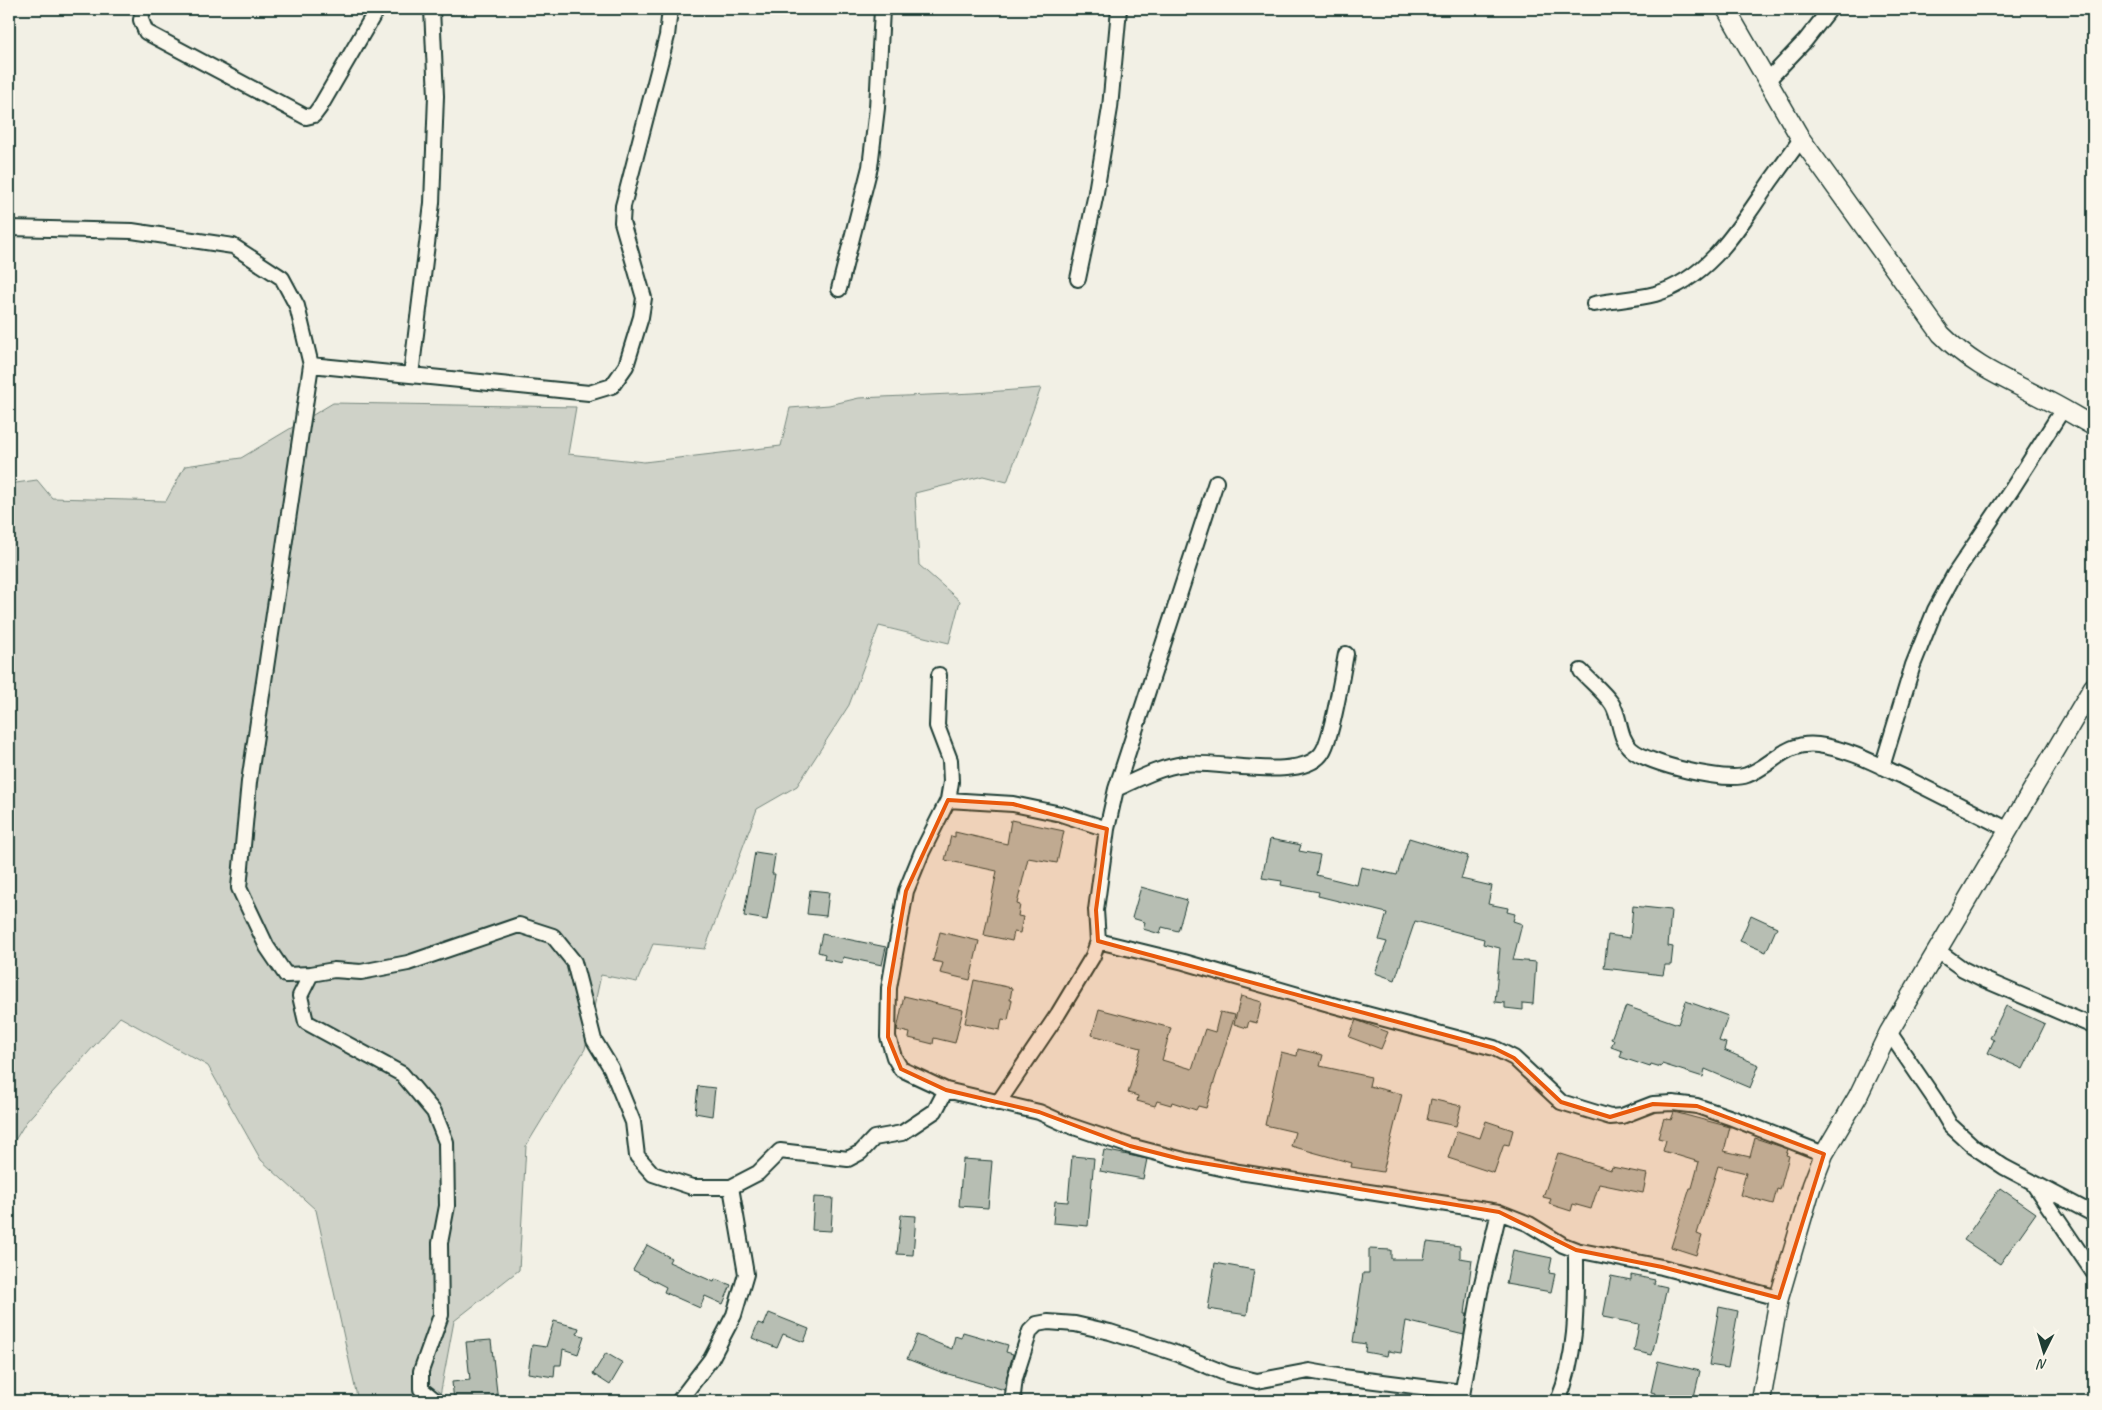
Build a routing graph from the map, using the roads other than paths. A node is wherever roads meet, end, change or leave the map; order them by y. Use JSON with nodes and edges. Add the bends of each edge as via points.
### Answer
{"nodes":[{"id":1,"x":144,"y":9,"type":"edge"},
{"id":2,"x":377,"y":9,"type":"edge"},
{"id":3,"x":432,"y":9,"type":"edge"},
{"id":4,"x":670,"y":9,"type":"edge"},
{"id":5,"x":882,"y":9,"type":"edge"},
{"id":6,"x":1119,"y":9,"type":"edge"},
{"id":7,"x":1726,"y":9,"type":"edge"},
{"id":8,"x":1830,"y":9,"type":"edge"},
{"id":9,"x":1767,"y":81,"type":"junction"},
{"id":10,"x":1801,"y":139,"type":"junction"},
{"id":11,"x":9,"y":228,"type":"edge"},
{"id":12,"x":1078,"y":279,"type":"dead end"},
{"id":13,"x":839,"y":289,"type":"dead end"},
{"id":14,"x":1594,"y":304,"type":"dead end"},
{"id":15,"x":311,"y":365,"type":"junction"},
{"id":16,"x":411,"y":375,"type":"junction"},
{"id":17,"x":2062,"y":409,"type":"junction"},
{"id":18,"x":2093,"y":426,"type":"edge"},
{"id":19,"x":1216,"y":482,"type":"dead end"},
{"id":20,"x":1346,"y":654,"type":"dead end"},
{"id":21,"x":1581,"y":671,"type":"dead end"},
{"id":22,"x":940,"y":675,"type":"dead end"},
{"id":23,"x":2093,"y":687,"type":"edge"},
{"id":24,"x":1882,"y":767,"type":"junction"},
{"id":25,"x":1116,"y":789,"type":"junction"},
{"id":26,"x":948,"y":800,"type":"junction"},
{"id":27,"x":1107,"y":829,"type":"junction"},
{"id":28,"x":2007,"y":829,"type":"junction"},
{"id":29,"x":1098,"y":941,"type":"junction"},
{"id":30,"x":1938,"y":951,"type":"junction"},
{"id":31,"x":311,"y":974,"type":"junction"},
{"id":32,"x":2093,"y":1026,"type":"edge"},
{"id":33,"x":1889,"y":1032,"type":"junction"},
{"id":34,"x":946,"y":1090,"type":"junction"},
{"id":35,"x":998,"y":1103,"type":"junction"},
{"id":36,"x":1824,"y":1154,"type":"junction"},
{"id":37,"x":2031,"y":1181,"type":"junction"},
{"id":38,"x":731,"y":1186,"type":"junction"},
{"id":39,"x":1500,"y":1212,"type":"junction"},
{"id":40,"x":2093,"y":1214,"type":"edge"},
{"id":41,"x":1576,"y":1250,"type":"junction"},
{"id":42,"x":2093,"y":1272,"type":"edge"},
{"id":43,"x":1779,"y":1298,"type":"junction"},
{"id":44,"x":1462,"y":1397,"type":"edge"},
{"id":45,"x":1765,"y":1400,"type":"edge"},
{"id":46,"x":436,"y":1401,"type":"edge"},
{"id":47,"x":679,"y":1401,"type":"edge"},
{"id":48,"x":1014,"y":1401,"type":"edge"},
{"id":49,"x":1558,"y":1401,"type":"edge"}],
"edges":[{"from":1,"to":2,"type":"street","via":[[141,20],[146,32],[306,117],[314,115],[320,107]]},
{"from":3,"to":16,"type":"street","via":[[436,96],[432,203]]},
{"from":4,"to":16,"type":"street","via":[[667,36],[623,206],[622,222],[644,298],[626,366],[612,386],[589,393]]},
{"from":5,"to":13,"type":"street","via":[[877,108],[870,167]]},
{"from":6,"to":12,"type":"street","via":[[1110,108]]},
{"from":7,"to":9,"type":"street"},
{"from":8,"to":9,"type":"street"},
{"from":9,"to":10,"type":"street"},
{"from":10,"to":14,"type":"street","via":[[1719,253],[1698,272],[1654,294]]},
{"from":10,"to":17,"type":"street","via":[[1940,334],[1959,353],[1980,366]]},
{"from":11,"to":15,"type":"street","via":[[132,231],[233,246],[282,278],[297,306]]},
{"from":15,"to":16,"type":"street"},
{"from":15,"to":31,"type":"street","via":[[250,782],[239,888],[267,947],[286,976]]},
{"from":17,"to":18,"type":"street"},
{"from":17,"to":24,"type":"street","via":[[1954,575],[1935,610],[1913,665]]},
{"from":19,"to":25,"type":"street"},
{"from":20,"to":25,"type":"street","via":[[1322,754],[1309,764],[1288,768],[1185,764],[1156,771]]},
{"from":21,"to":24,"type":"street","via":[[1613,705],[1631,749],[1665,766],[1711,775],[1746,776],[1801,744],[1850,753]]},
{"from":22,"to":26,"type":"street","via":[[937,726],[950,760]]},
{"from":23,"to":28,"type":"street"},
{"from":24,"to":28,"type":"street"},
{"from":25,"to":27,"type":"street"},
{"from":26,"to":27,"type":"street","via":[[1014,804],[1061,814]]},
{"from":26,"to":34,"type":"street","via":[[906,891],[889,988],[888,1037],[894,1057],[902,1069]]},
{"from":27,"to":29,"type":"street","via":[[1096,910]]},
{"from":28,"to":30,"type":"street"},
{"from":29,"to":35,"type":"street","via":[[1093,956],[1058,1014]]},
{"from":29,"to":36,"type":"street","via":[[1494,1048],[1514,1058],[1561,1102],[1595,1113],[1610,1117],[1622,1116],[1653,1104],[1696,1106]]},
{"from":30,"to":32,"type":"street","via":[[1963,969]]},
{"from":30,"to":33,"type":"street"},
{"from":31,"to":38,"type":"street","via":[[340,970],[361,972],[408,963],[519,925],[553,936],[574,962],[594,1040],[611,1068],[633,1122],[637,1156],[653,1174],[692,1187]]},
{"from":31,"to":46,"type":"street","via":[[300,996],[306,1022],[402,1074],[434,1112],[446,1142],[447,1206],[440,1242],[441,1315],[421,1371],[421,1389]]},
{"from":33,"to":36,"type":"street","via":[[1858,1096]]},
{"from":33,"to":37,"type":"street","via":[[1950,1125],[1974,1147]]},
{"from":34,"to":35,"type":"street"},
{"from":34,"to":38,"type":"street","via":[[935,1112],[902,1133],[874,1138],[861,1152],[848,1159],[780,1151],[758,1173]]},
{"from":35,"to":39,"type":"street","via":[[1039,1112],[1130,1146],[1239,1172]]},
{"from":36,"to":43,"type":"street"},
{"from":37,"to":40,"type":"street"},
{"from":37,"to":42,"type":"street"},
{"from":38,"to":47,"type":"street","via":[[746,1274],[734,1315],[711,1359]]},
{"from":39,"to":41,"type":"street"},
{"from":39,"to":44,"type":"street","via":[[1485,1266]]},
{"from":41,"to":43,"type":"street","via":[[1662,1267]]},
{"from":41,"to":49,"type":"street","via":[[1575,1332]]},
{"from":43,"to":45,"type":"street"},
{"from":44,"to":48,"type":"street","via":[[1310,1371],[1257,1381],[1227,1374],[1110,1332],[1048,1322],[1037,1324],[1030,1331],[1015,1378]]}]}
